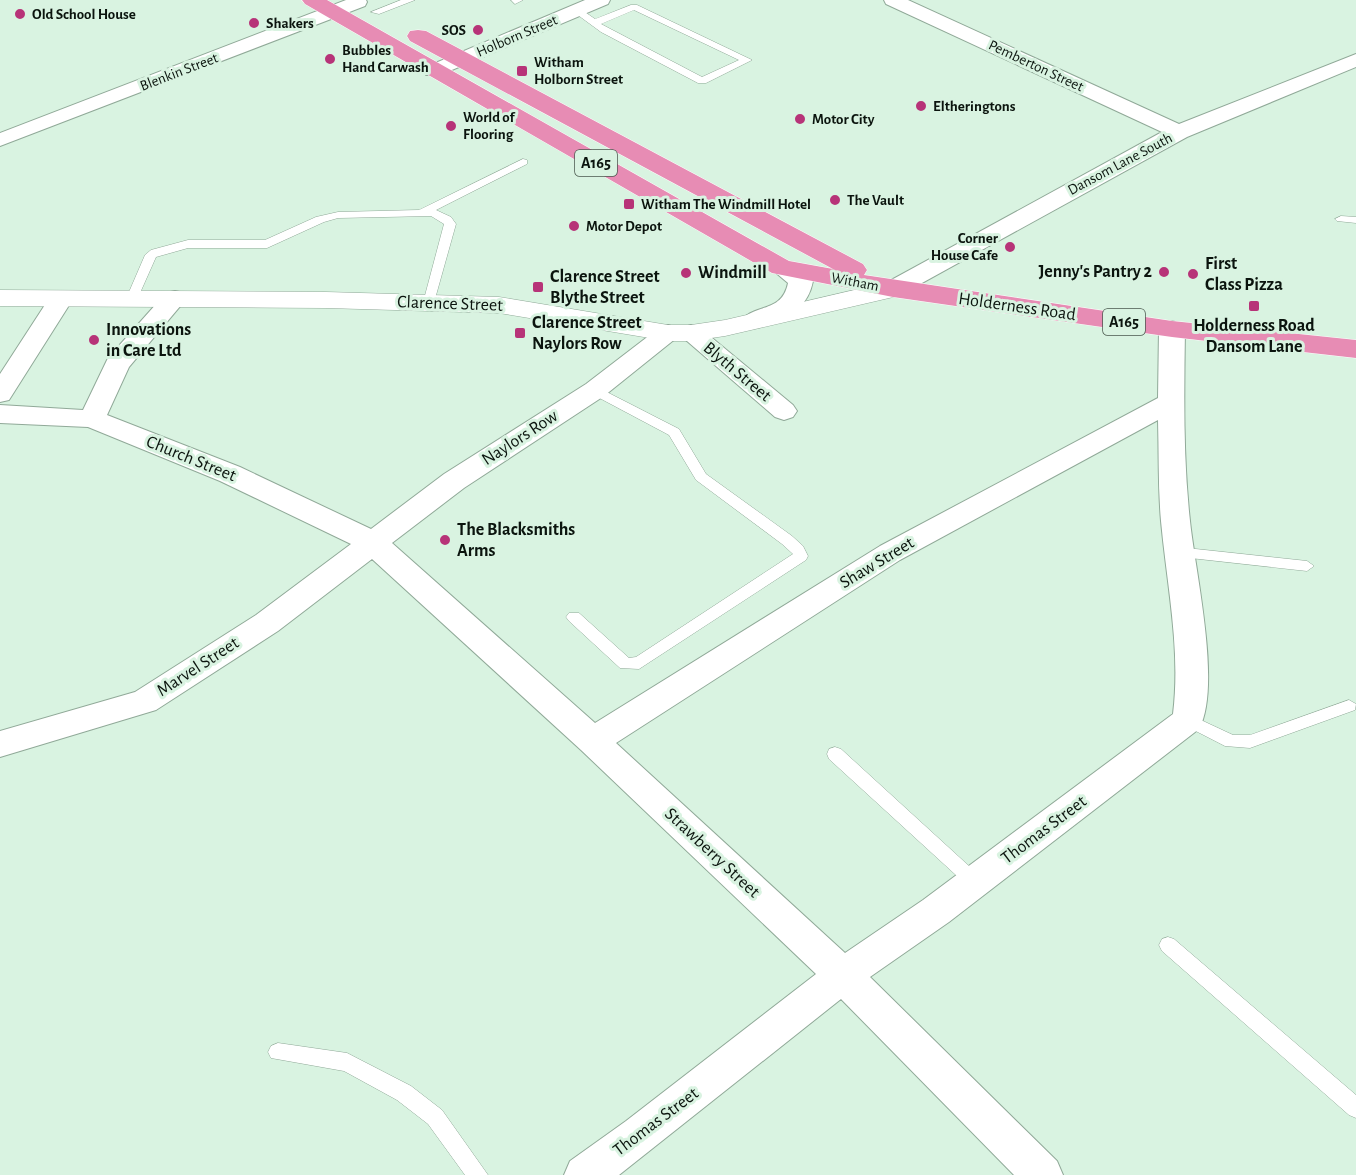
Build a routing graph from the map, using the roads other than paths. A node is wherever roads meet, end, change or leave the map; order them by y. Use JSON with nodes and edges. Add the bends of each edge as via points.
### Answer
{"nodes":[{"id":1,"x":312,"y":0,"type":"edge"},
{"id":2,"x":410,"y":0,"type":"edge"},
{"id":3,"x":601,"y":0,"type":"edge"},
{"id":4,"x":932,"y":0,"type":"edge"},
{"id":5,"x":900,"y":4,"type":"edge"},
{"id":6,"x":355,"y":7,"type":"edge"},
{"id":7,"x":576,"y":10,"type":"junction"},
{"id":8,"x":594,"y":23,"type":"junction"},
{"id":9,"x":460,"y":60,"type":"junction"},
{"id":10,"x":1356,"y":60,"type":"edge"},
{"id":11,"x":433,"y":71,"type":"junction"},
{"id":12,"x":1179,"y":132,"type":"junction"},
{"id":13,"x":0,"y":140,"type":"edge"},
{"id":14,"x":523,"y":162,"type":"dead end"},
{"id":15,"x":423,"y":212,"type":"junction"},
{"id":16,"x":1341,"y":219,"type":"dead end"},
{"id":17,"x":1356,"y":220,"type":"edge"},
{"id":18,"x":781,"y":267,"type":"junction"},
{"id":19,"x":893,"y":289,"type":"junction"},
{"id":20,"x":0,"y":298,"type":"edge"},
{"id":21,"x":175,"y":298,"type":"junction"},
{"id":22,"x":61,"y":299,"type":"junction"},
{"id":23,"x":132,"y":299,"type":"junction"},
{"id":24,"x":429,"y":303,"type":"junction"},
{"id":25,"x":749,"y":323,"type":"junction"},
{"id":26,"x":1172,"y":329,"type":"junction"},
{"id":27,"x":679,"y":333,"type":"junction"},
{"id":28,"x":1356,"y":349,"type":"edge"},
{"id":29,"x":595,"y":390,"type":"junction"},
{"id":30,"x":0,"y":394,"type":"edge"},
{"id":31,"x":1171,"y":402,"type":"junction"},
{"id":32,"x":784,"y":411,"type":"dead end"},
{"id":33,"x":0,"y":414,"type":"edge"},
{"id":34,"x":92,"y":419,"type":"junction"},
{"id":35,"x":372,"y":542,"type":"junction"},
{"id":36,"x":1178,"y":552,"type":"junction"},
{"id":37,"x":1307,"y":566,"type":"dead end"},
{"id":38,"x":574,"y":617,"type":"dead end"},
{"id":39,"x":1349,"y":706,"type":"dead end"},
{"id":40,"x":1188,"y":720,"type":"junction"},
{"id":41,"x":592,"y":741,"type":"junction"},
{"id":42,"x":0,"y":744,"type":"edge"},
{"id":43,"x":836,"y":754,"type":"dead end"},
{"id":44,"x":975,"y":882,"type":"junction"},
{"id":45,"x":1168,"y":945,"type":"dead end"},
{"id":46,"x":843,"y":975,"type":"junction"},
{"id":47,"x":278,"y":1052,"type":"dead end"},
{"id":48,"x":1356,"y":1108,"type":"edge"},
{"id":49,"x":478,"y":1175,"type":"edge"},
{"id":50,"x":585,"y":1175,"type":"edge"},
{"id":51,"x":1042,"y":1175,"type":"edge"}],
"edges":[{"from":1,"to":6,"type":"highway","name":"Witham","number":"A165"},
{"from":2,"to":6,"type":"lane"},
{"from":3,"to":7,"type":"street","name":"Holborn Street"},
{"from":4,"to":5,"type":"street"},
{"from":5,"to":12,"type":"street","name":"Pemberton Street"},
{"from":6,"to":9,"type":"highway","name":"Witham","number":"A165"},
{"from":6,"to":11,"type":"highway","name":"Witham","number":"A165"},
{"from":6,"to":13,"type":"street","name":"Blenkin Street"},
{"from":7,"to":8,"type":"lane"},
{"from":7,"to":9,"type":"street","name":"Holborn Street"},
{"from":8,"to":8,"type":"lane","via":[[702,81],[747,60],[634,7]]},
{"from":9,"to":11,"type":"street","name":"Holborn Street"},
{"from":9,"to":19,"type":"highway","name":"Witham","number":"A165"},
{"from":10,"to":12,"type":"street","name":"Dansom Lane South"},
{"from":11,"to":18,"type":"highway","name":"Witham","number":"A165"},
{"from":12,"to":19,"type":"street","name":"Dansom Lane South"},
{"from":14,"to":15,"type":"lane"},
{"from":15,"to":23,"type":"lane","via":[[330,216],[267,244],[189,244],[155,253]]},
{"from":15,"to":24,"type":"lane","via":[[442,216],[450,224]]},
{"from":16,"to":17,"type":"lane"},
{"from":18,"to":19,"type":"highway","name":"Witham","number":"A165"},
{"from":18,"to":25,"type":"street","via":[[801,281],[795,302]]},
{"from":19,"to":25,"type":"street","name":"Clarence Street"},
{"from":19,"to":26,"type":"highway","name":"Holderness Road","number":"A165"},
{"from":20,"to":22,"type":"street","name":"Clarence Street"},
{"from":21,"to":23,"type":"street","name":"Clarence Street"},
{"from":21,"to":24,"type":"street","name":"Clarence Street"},
{"from":21,"to":34,"type":"street","via":[[117,364]]},
{"from":22,"to":23,"type":"street","name":"Clarence Street"},
{"from":22,"to":30,"type":"street"},
{"from":24,"to":27,"type":"street","name":"Clarence Street","via":[[499,305]]},
{"from":25,"to":27,"type":"street","name":"Clarence Street"},
{"from":26,"to":28,"type":"highway","name":"Holderness Road","number":"A165"},
{"from":26,"to":31,"type":"street"},
{"from":27,"to":29,"type":"street","name":"Naylors Row"},
{"from":27,"to":32,"type":"street","name":"Blyth Street"},
{"from":29,"to":35,"type":"street","name":"Naylors Row","via":[[454,481]]},
{"from":29,"to":38,"type":"lane","via":[[674,432],[684,442],[692,466],[701,477],[787,540],[801,556],[639,663],[626,664]]},
{"from":31,"to":36,"type":"street"},
{"from":31,"to":41,"type":"street","name":"Shaw Street","via":[[890,553]]},
{"from":33,"to":34,"type":"street","name":"Church Street"},
{"from":34,"to":35,"type":"street","name":"Church Street","via":[[230,474]]},
{"from":35,"to":41,"type":"street","name":"Strawberry Street"},
{"from":35,"to":42,"type":"street","name":"Marvel Street","via":[[267,623],[145,702]]},
{"from":36,"to":37,"type":"lane"},
{"from":36,"to":40,"type":"street","via":[[1190,632],[1192,687]]},
{"from":39,"to":40,"type":"lane","via":[[1250,742],[1231,741]]},
{"from":40,"to":44,"type":"street","name":"Thomas Street"},
{"from":41,"to":46,"type":"street","name":"Strawberry Street"},
{"from":43,"to":44,"type":"lane"},
{"from":44,"to":46,"type":"street","name":"Thomas Street"},
{"from":45,"to":48,"type":"lane"},
{"from":46,"to":50,"type":"street","name":"Thomas Street"},
{"from":46,"to":51,"type":"street","name":"Strawberry Street"},
{"from":47,"to":49,"type":"lane","via":[[347,1062],[404,1093],[435,1117]]}]}
